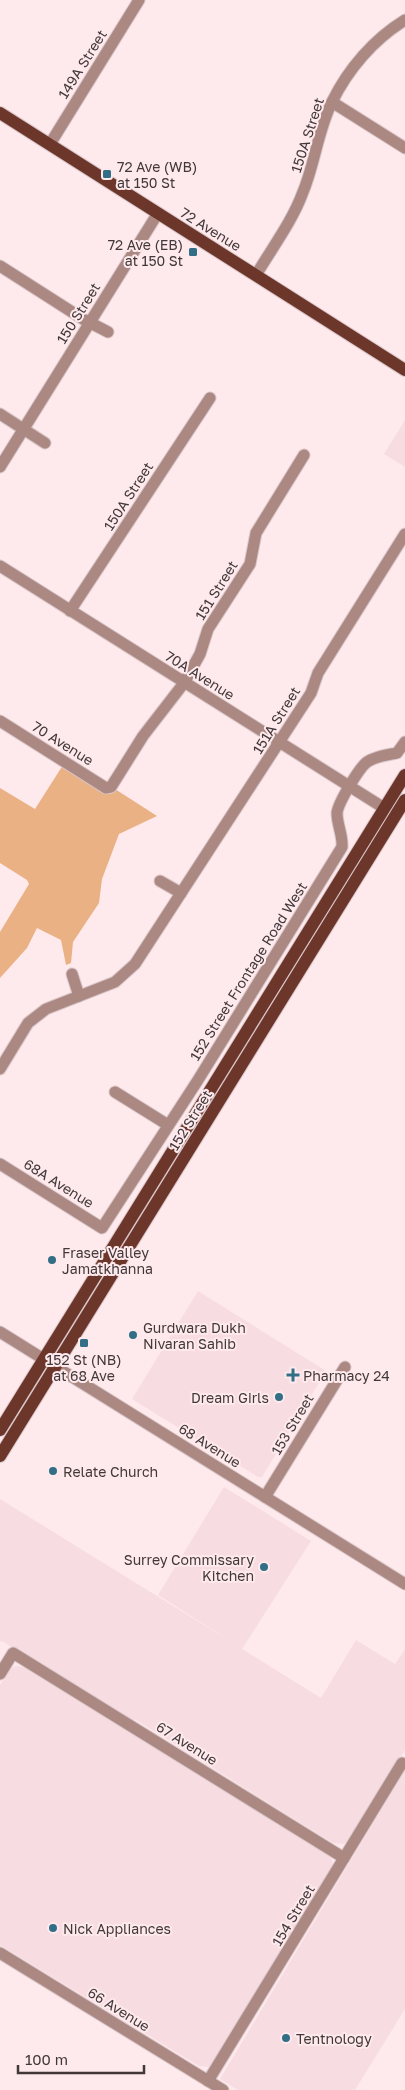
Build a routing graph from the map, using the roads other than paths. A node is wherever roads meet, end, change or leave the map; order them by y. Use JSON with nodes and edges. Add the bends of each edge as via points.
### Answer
{"nodes":[{"id":1,"x":140,"y":0,"type":"edge"},
{"id":2,"x":405,"y":20,"type":"edge"},
{"id":3,"x":332,"y":102,"type":"junction"},
{"id":4,"x":0,"y":113,"type":"edge"},
{"id":5,"x":50,"y":144,"type":"junction"},
{"id":6,"x":405,"y":148,"type":"edge"},
{"id":7,"x":158,"y":213,"type":"junction"},
{"id":8,"x":0,"y":266,"type":"edge"},
{"id":9,"x":256,"y":275,"type":"junction"},
{"id":10,"x":91,"y":321,"type":"junction"},
{"id":11,"x":108,"y":332,"type":"dead end"},
{"id":12,"x":405,"y":370,"type":"edge"},
{"id":13,"x":210,"y":398,"type":"dead end"},
{"id":14,"x":0,"y":414,"type":"edge"},
{"id":15,"x":24,"y":429,"type":"junction"},
{"id":16,"x":45,"y":443,"type":"dead end"},
{"id":17,"x":304,"y":455,"type":"dead end"},
{"id":18,"x":0,"y":467,"type":"edge"},
{"id":19,"x":405,"y":534,"type":"edge"},
{"id":20,"x":0,"y":566,"type":"edge"},
{"id":21,"x":70,"y":611,"type":"junction"},
{"id":22,"x":184,"y":683,"type":"junction"},
{"id":23,"x":0,"y":721,"type":"edge"},
{"id":24,"x":405,"y":742,"type":"edge"},
{"id":25,"x":279,"y":743,"type":"junction"},
{"id":26,"x":405,"y":775,"type":"edge"},
{"id":27,"x":111,"y":787,"type":"joint"},
{"id":28,"x":349,"y":787,"type":"junction"},
{"id":29,"x":405,"y":800,"type":"edge"},
{"id":30,"x":384,"y":808,"type":"junction"},
{"id":31,"x":361,"y":871,"type":"junction"},
{"id":32,"x":160,"y":880,"type":"dead end"},
{"id":33,"x":181,"y":893,"type":"junction"},
{"id":34,"x":72,"y":974,"type":"dead end"},
{"id":35,"x":79,"y":996,"type":"junction"},
{"id":36,"x":0,"y":1069,"type":"edge"},
{"id":37,"x":115,"y":1092,"type":"dead end"},
{"id":38,"x":168,"y":1126,"type":"junction"},
{"id":39,"x":0,"y":1164,"type":"edge"},
{"id":40,"x":102,"y":1228,"type":"joint"},
{"id":41,"x":0,"y":1332,"type":"edge"},
{"id":42,"x":44,"y":1359,"type":"junction"},
{"id":43,"x":56,"y":1366,"type":"junction"},
{"id":44,"x":345,"y":1367,"type":"dead end"},
{"id":45,"x":0,"y":1430,"type":"edge"},
{"id":46,"x":0,"y":1456,"type":"edge"},
{"id":47,"x":265,"y":1497,"type":"junction"},
{"id":48,"x":405,"y":1584,"type":"edge"},
{"id":49,"x":0,"y":1674,"type":"edge"},
{"id":50,"x":402,"y":1763,"type":"dead end"},
{"id":51,"x":344,"y":1858,"type":"junction"},
{"id":52,"x":0,"y":1953,"type":"edge"},
{"id":53,"x":208,"y":2081,"type":"junction"},
{"id":54,"x":223,"y":2090,"type":"edge"}],
"edges":[{"from":1,"to":5,"type":"street","name":"149A Street"},
{"from":2,"to":3,"type":"street","name":"150A Street","via":[[367,51]]},
{"from":3,"to":6,"type":"street"},
{"from":3,"to":9,"type":"street","name":"150A Street","via":[[303,193]]},
{"from":4,"to":5,"type":"main road","name":"72 Avenue"},
{"from":5,"to":7,"type":"main road","name":"72 Avenue"},
{"from":7,"to":9,"type":"main road","name":"72 Avenue"},
{"from":7,"to":10,"type":"street","name":"150 Street"},
{"from":8,"to":10,"type":"street"},
{"from":9,"to":12,"type":"main road","name":"72 Avenue"},
{"from":10,"to":11,"type":"street"},
{"from":10,"to":15,"type":"street","name":"150 Street"},
{"from":13,"to":21,"type":"street","name":"150A Street"},
{"from":14,"to":15,"type":"street"},
{"from":15,"to":16,"type":"street"},
{"from":15,"to":18,"type":"street","name":"150 Street"},
{"from":17,"to":22,"type":"street","name":"151 Street","via":[[256,533],[250,564],[208,628],[200,654]]},
{"from":19,"to":25,"type":"street","name":"151A Street","via":[[318,673],[311,693]]},
{"from":20,"to":21,"type":"street","name":"70A Avenue"},
{"from":21,"to":22,"type":"street","name":"70A Avenue"},
{"from":22,"to":25,"type":"street","name":"70A Avenue"},
{"from":22,"to":27,"type":"street","name":"151 Street","via":[[143,736]]},
{"from":23,"to":27,"type":"street","name":"70 Avenue","via":[[106,788]]},
{"from":24,"to":28,"type":"street","name":"152 Street Frontage Road West","via":[[397,753],[365,763]]},
{"from":25,"to":28,"type":"street","name":"70A Avenue"},
{"from":25,"to":33,"type":"street","name":"151A Street"},
{"from":26,"to":30,"type":"main road","name":"152 Street"},
{"from":28,"to":30,"type":"street","name":"70A Avenue"},
{"from":28,"to":38,"type":"street","name":"152 Street Frontage Road West","via":[[338,808],[342,847]]},
{"from":29,"to":31,"type":"main road","name":"152 Street"},
{"from":30,"to":31,"type":"main road","via":[[385,817]]},
{"from":30,"to":42,"type":"main road","name":"152 Street"},
{"from":31,"to":43,"type":"main road","name":"152 Street"},
{"from":32,"to":33,"type":"street"},
{"from":33,"to":35,"type":"street","name":"151A Street","via":[[135,964],[115,982]]},
{"from":34,"to":35,"type":"street"},
{"from":35,"to":36,"type":"street","name":"151A Street","via":[[46,1008],[28,1023]]},
{"from":37,"to":38,"type":"street"},
{"from":38,"to":40,"type":"street","name":"152 Street Frontage Road West"},
{"from":39,"to":40,"type":"street","name":"68A Avenue"},
{"from":41,"to":42,"type":"street","name":"68 Avenue"},
{"from":42,"to":43,"type":"street","name":"68 Avenue"},
{"from":42,"to":45,"type":"main road","name":"152 Street"},
{"from":43,"to":46,"type":"main road","name":"152 Street"},
{"from":43,"to":47,"type":"street","name":"68 Avenue"},
{"from":44,"to":47,"type":"street","name":"153 Street"},
{"from":47,"to":48,"type":"street","name":"68 Avenue"},
{"from":49,"to":51,"type":"street","name":"67 Avenue","via":[[13,1653]]},
{"from":50,"to":51,"type":"street","name":"154 Street"},
{"from":51,"to":53,"type":"street","name":"154 Street"},
{"from":52,"to":53,"type":"street","name":"66 Avenue"},
{"from":53,"to":54,"type":"street","name":"66 Avenue"}]}
